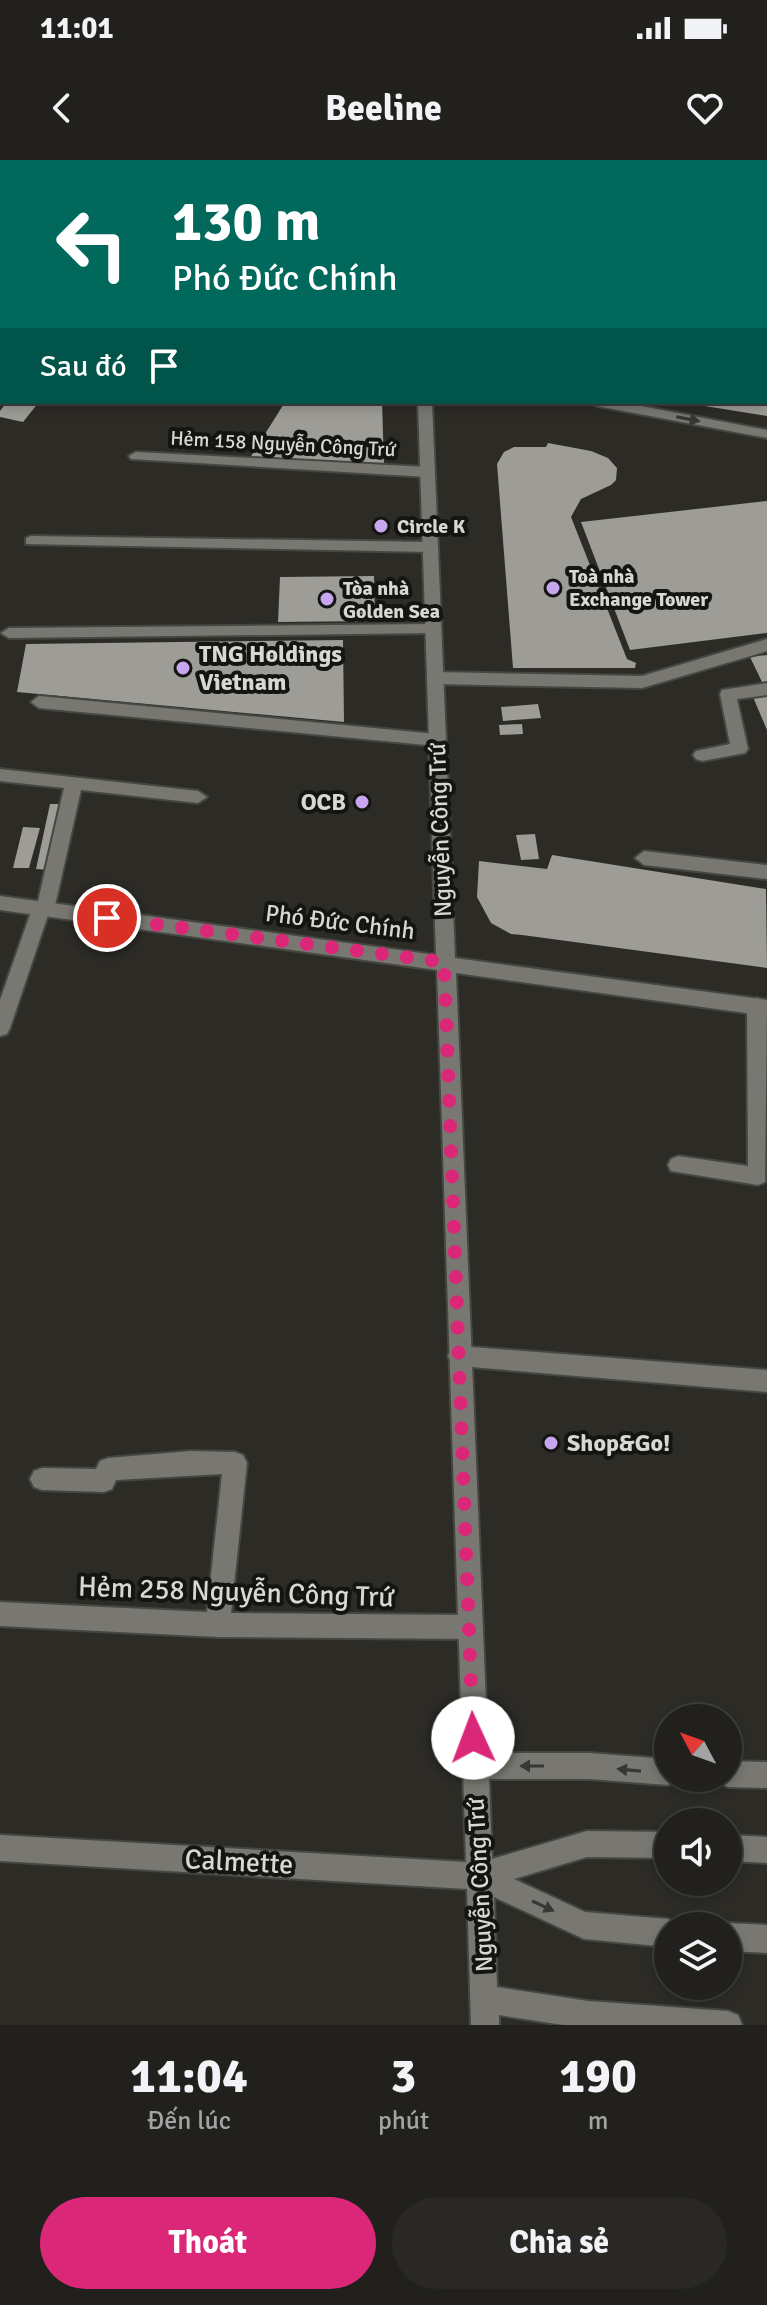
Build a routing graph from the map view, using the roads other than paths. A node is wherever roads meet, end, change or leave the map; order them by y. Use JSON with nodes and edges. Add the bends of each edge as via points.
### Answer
{"nodes":[{"id":1,"x":425,"y":404,"type":"edge"},
{"id":2,"x":608,"y":404,"type":"edge"},
{"id":3,"x":767,"y":434,"type":"edge"},
{"id":4,"x":136,"y":456,"type":"dead end"},
{"id":5,"x":427,"y":472,"type":"junction"},
{"id":6,"x":31,"y":541,"type":"dead end"},
{"id":7,"x":430,"y":547,"type":"junction"},
{"id":8,"x":432,"y":629,"type":"junction"},
{"id":9,"x":9,"y":633,"type":"dead end"},
{"id":10,"x":767,"y":645,"type":"edge"},
{"id":11,"x":435,"y":678,"type":"junction"},
{"id":12,"x":767,"y":689,"type":"edge"},
{"id":13,"x":39,"y":702,"type":"dead end"},
{"id":14,"x":436,"y":740,"type":"junction"},
{"id":15,"x":702,"y":755,"type":"dead end"},
{"id":16,"x":0,"y":775,"type":"edge"},
{"id":17,"x":74,"y":784,"type":"junction"},
{"id":18,"x":198,"y":797,"type":"dead end"},
{"id":19,"x":644,"y":858,"type":"dead end"},
{"id":20,"x":767,"y":872,"type":"edge"},
{"id":21,"x":0,"y":903,"type":"edge"},
{"id":22,"x":43,"y":909,"type":"junction"},
{"id":23,"x":444,"y":962,"type":"junction"},
{"id":24,"x":762,"y":1007,"type":"edge"},
{"id":25,"x":0,"y":1028,"type":"edge"},
{"id":26,"x":678,"y":1165,"type":"dead end"},
{"id":27,"x":459,"y":1356,"type":"junction"},
{"id":28,"x":767,"y":1381,"type":"edge"},
{"id":29,"x":42,"y":1479,"type":"dead end"},
{"id":30,"x":0,"y":1614,"type":"edge"},
{"id":31,"x":218,"y":1625,"type":"junction"},
{"id":32,"x":470,"y":1627,"type":"junction"},
{"id":33,"x":474,"y":1766,"type":"junction"},
{"id":34,"x":654,"y":1771,"type":"edge"},
{"id":35,"x":742,"y":1774,"type":"edge"},
{"id":36,"x":767,"y":1775,"type":"edge"},
{"id":37,"x":654,"y":1844,"type":"edge"},
{"id":38,"x":0,"y":1848,"type":"edge"},
{"id":39,"x":742,"y":1849,"type":"edge"},
{"id":40,"x":767,"y":1850,"type":"edge"},
{"id":41,"x":478,"y":1876,"type":"junction"},
{"id":42,"x":654,"y":1932,"type":"edge"},
{"id":43,"x":742,"y":1938,"type":"edge"},
{"id":44,"x":767,"y":1939,"type":"edge"},
{"id":45,"x":485,"y":2012,"type":"edge"},
{"id":46,"x":728,"y":2025,"type":"edge"}],
"edges":[{"from":1,"to":5,"type":"street","name":"Nguyễn Công Trứ"},
{"from":2,"to":3,"type":"street","one_way":true},
{"from":4,"to":5,"type":"street","name":"Hẻm 158 Nguyễn Công Trứ"},
{"from":5,"to":7,"type":"street","name":"Nguyễn Công Trứ"},
{"from":6,"to":7,"type":"street"},
{"from":7,"to":8,"type":"street","name":"Nguyễn Công Trứ"},
{"from":8,"to":9,"type":"street"},
{"from":8,"to":11,"type":"street","name":"Nguyễn Công Trứ"},
{"from":10,"to":11,"type":"street","via":[[642,682]]},
{"from":11,"to":14,"type":"street","name":"Nguyễn Công Trứ"},
{"from":12,"to":15,"type":"street","via":[[728,694],[739,749]]},
{"from":13,"to":14,"type":"street"},
{"from":14,"to":23,"type":"street","name":"Nguyễn Công Trứ"},
{"from":16,"to":17,"type":"street"},
{"from":17,"to":18,"type":"street"},
{"from":17,"to":22,"type":"street"},
{"from":19,"to":20,"type":"street"},
{"from":21,"to":22,"type":"street","name":"Phó Đức Chính"},
{"from":22,"to":23,"type":"street","name":"Phó Đức Chính"},
{"from":22,"to":25,"type":"street"},
{"from":23,"to":24,"type":"street","name":"Phó Đức Chính"},
{"from":23,"to":27,"type":"street","name":"Nguyễn Công Trứ"},
{"from":24,"to":26,"type":"street","via":[[758,1176]]},
{"from":27,"to":28,"type":"street"},
{"from":27,"to":32,"type":"street","name":"Nguyễn Công Trứ"},
{"from":29,"to":31,"type":"street","via":[[104,1481],[108,1469],[235,1463]]},
{"from":30,"to":31,"type":"street","name":"Hẻm 258 Nguyễn Công Trứ"},
{"from":31,"to":32,"type":"street","name":"Hẻm 258 Nguyễn Công Trứ"},
{"from":32,"to":33,"type":"street","name":"Nguyễn Công Trứ"},
{"from":34,"to":33,"type":"street","one_way":true},
{"from":33,"to":41,"type":"street","name":"Nguyễn Công Trứ"},
{"from":35,"to":36,"type":"street"},
{"from":37,"to":41,"type":"street","via":[[587,1844]]},
{"from":38,"to":41,"type":"street","name":"Calmette"},
{"from":39,"to":40,"type":"street"},
{"from":41,"to":42,"type":"street","one_way":true,"via":[[584,1925]]},
{"from":41,"to":45,"type":"street","name":"Nguyễn Công Trứ"},
{"from":43,"to":44,"type":"street"},
{"from":45,"to":46,"type":"street"}]}
